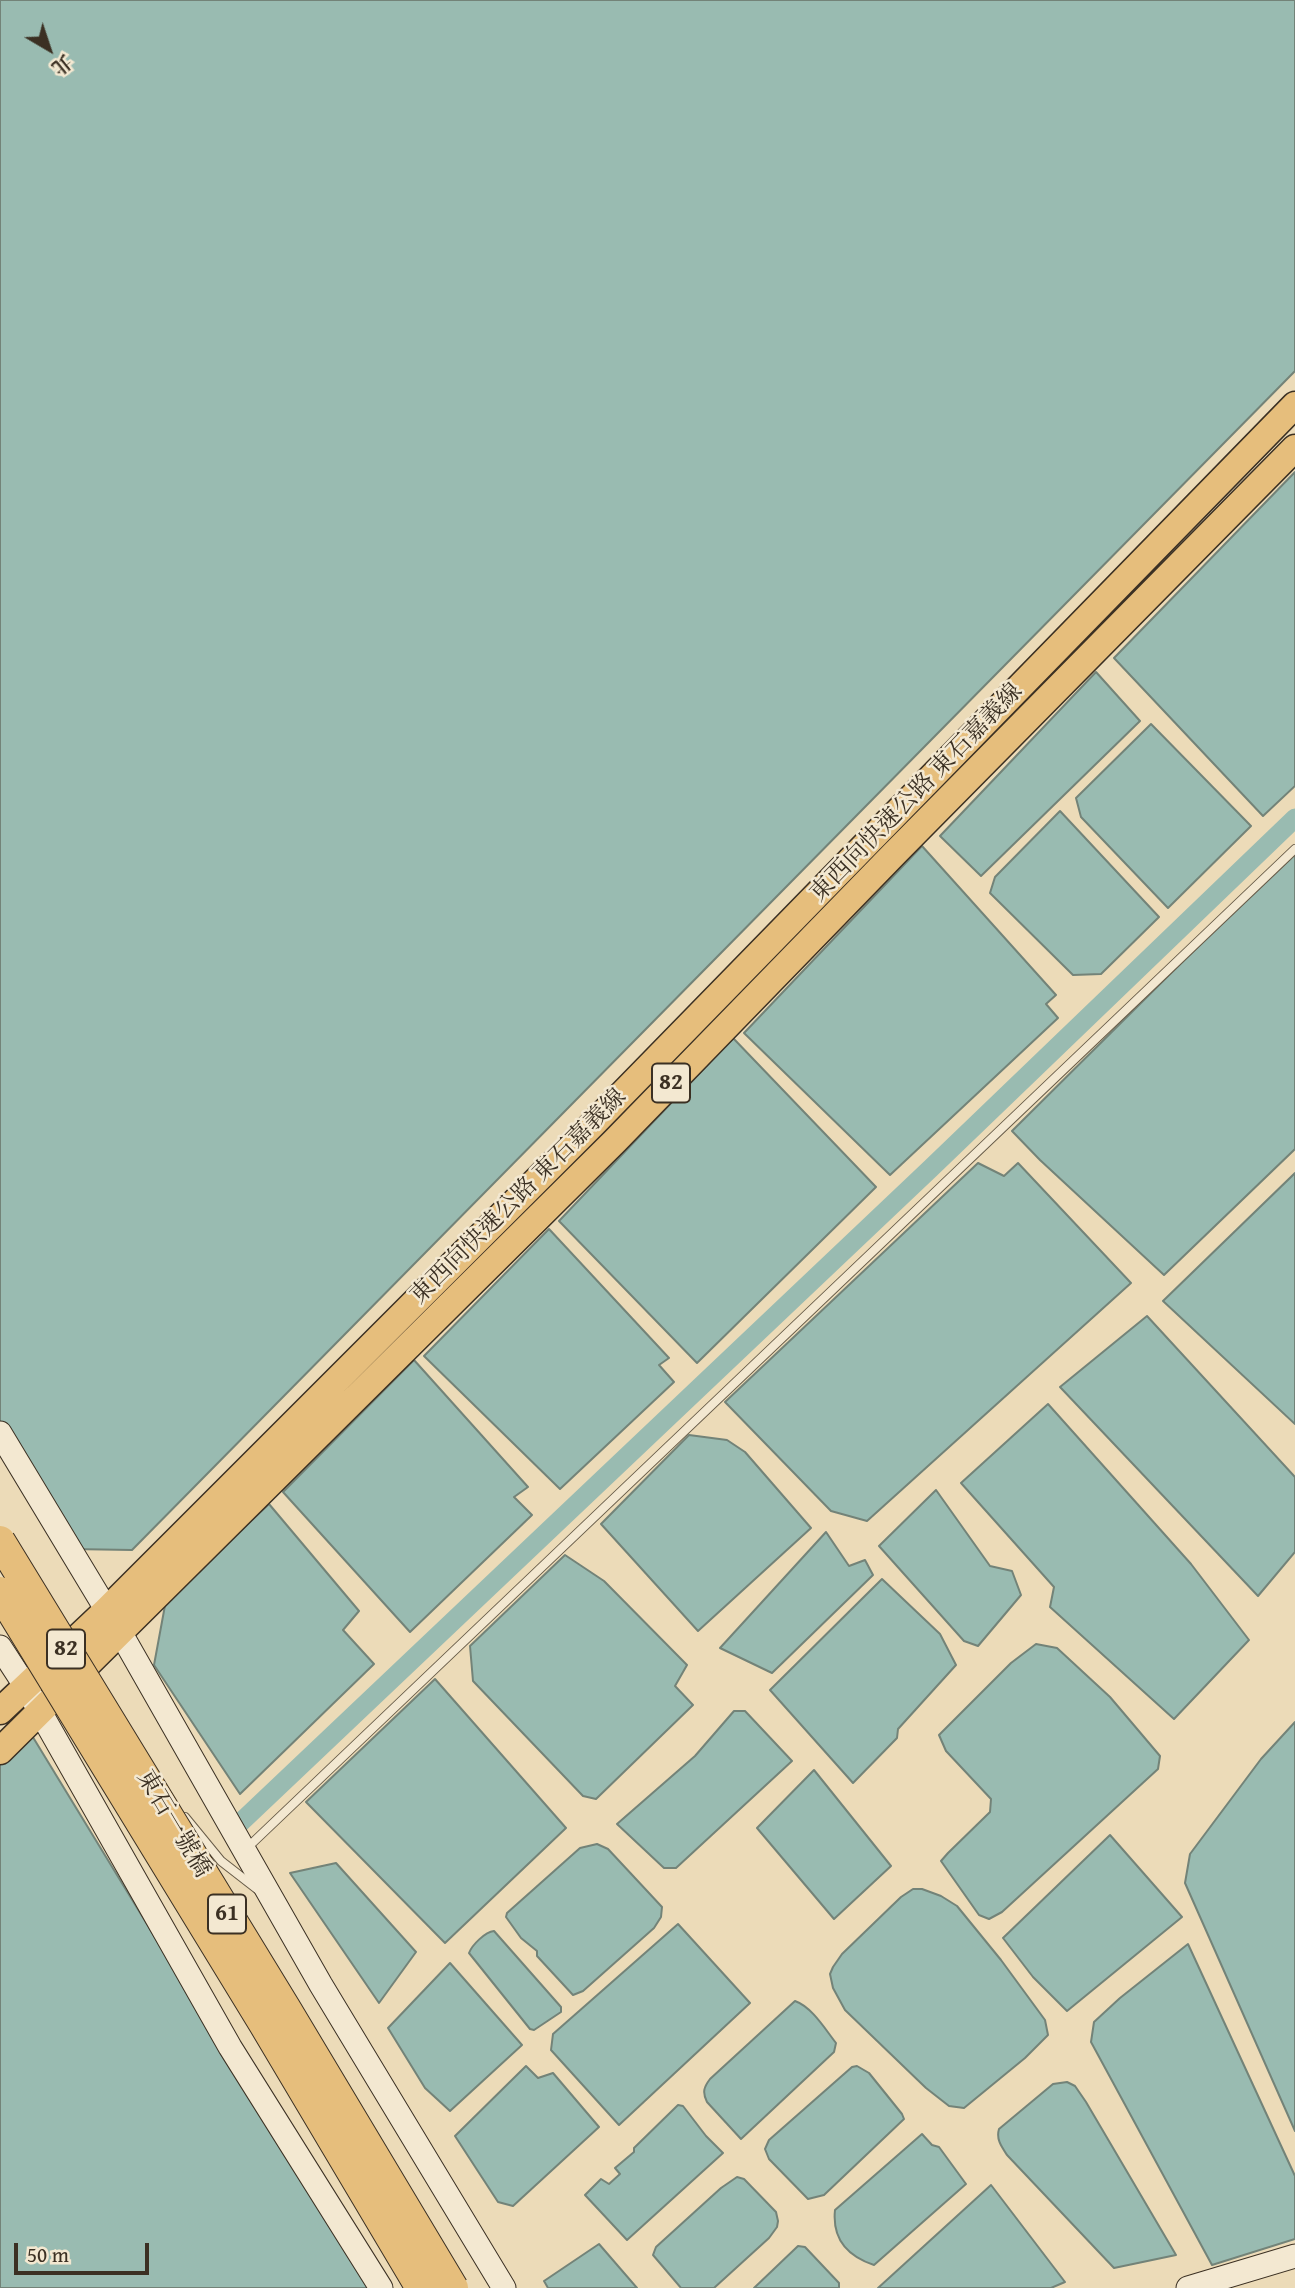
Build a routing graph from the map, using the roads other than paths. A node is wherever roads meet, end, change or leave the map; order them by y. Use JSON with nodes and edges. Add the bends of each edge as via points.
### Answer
{"nodes":[{"id":1,"x":1295,"y":405,"type":"edge"},
{"id":2,"x":1295,"y":448,"type":"edge"},
{"id":3,"x":1295,"y":849,"type":"edge"},
{"id":4,"x":0,"y":1433,"type":"edge"},
{"id":5,"x":0,"y":1541,"type":"edge"},
{"id":6,"x":0,"y":1583,"type":"edge"},
{"id":7,"x":10,"y":1600,"type":"edge"},
{"id":8,"x":113,"y":1621,"type":"junction"},
{"id":9,"x":0,"y":1647,"type":"edge"},
{"id":10,"x":51,"y":1655,"type":"junction"},
{"id":11,"x":78,"y":1674,"type":"junction"},
{"id":12,"x":26,"y":1687,"type":"junction"},
{"id":13,"x":0,"y":1712,"type":"edge"},
{"id":14,"x":40,"y":1712,"type":"junction"},
{"id":15,"x":0,"y":1751,"type":"edge"},
{"id":16,"x":164,"y":1793,"type":"dead end"},
{"id":17,"x":180,"y":1812,"type":"dead end"},
{"id":18,"x":245,"y":1851,"type":"junction"},
{"id":19,"x":274,"y":1902,"type":"junction"},
{"id":20,"x":1295,"y":2256,"type":"edge"},
{"id":21,"x":382,"y":2288,"type":"edge"},
{"id":22,"x":421,"y":2288,"type":"edge"},
{"id":23,"x":453,"y":2288,"type":"edge"},
{"id":24,"x":504,"y":2288,"type":"edge"},
{"id":25,"x":1188,"y":2288,"type":"edge"}],
"edges":[{"from":1,"to":8,"type":"main road","name":"東西向快速公路 東石嘉義線","number":"82"},
{"from":2,"to":8,"type":"main road","name":"東西向快速公路 東石嘉義線","number":"82","via":[[615,1142]]},
{"from":3,"to":18,"type":"lane"},
{"from":4,"to":8,"type":"street"},
{"from":5,"to":23,"type":"highway","name":"東石一號橋","number":"61","bridge":true},
{"from":6,"to":7,"type":"lane"},
{"from":7,"to":22,"type":"highway","name":"東石一號橋","number":"61","bridge":true},
{"from":8,"to":10,"type":"main road","name":"東西向快速公路 東石嘉義線","number":"82"},
{"from":8,"to":11,"type":"main road","name":"東西向快速公路 東石嘉義線","number":"82"},
{"from":8,"to":18,"type":"street"},
{"from":9,"to":12,"type":"street"},
{"from":10,"to":11,"type":"lane"},
{"from":10,"to":12,"type":"main road","name":"東西向快速公路 東石嘉義線","number":"82"},
{"from":11,"to":14,"type":"main road","name":"東西向快速公路 東石嘉義線","number":"82"},
{"from":11,"to":16,"type":"lane"},
{"from":12,"to":13,"type":"main road","name":"東西向快速公路 東石嘉義線","number":"82"},
{"from":12,"to":14,"type":"street"},
{"from":14,"to":15,"type":"main road","name":"東西向快速公路 東石嘉義線","number":"82"},
{"from":14,"to":21,"type":"street","via":[[230,2047]]},
{"from":17,"to":19,"type":"lane","via":[[221,1860]]},
{"from":18,"to":19,"type":"street"},
{"from":19,"to":24,"type":"street"},
{"from":20,"to":25,"type":"street"}]}
